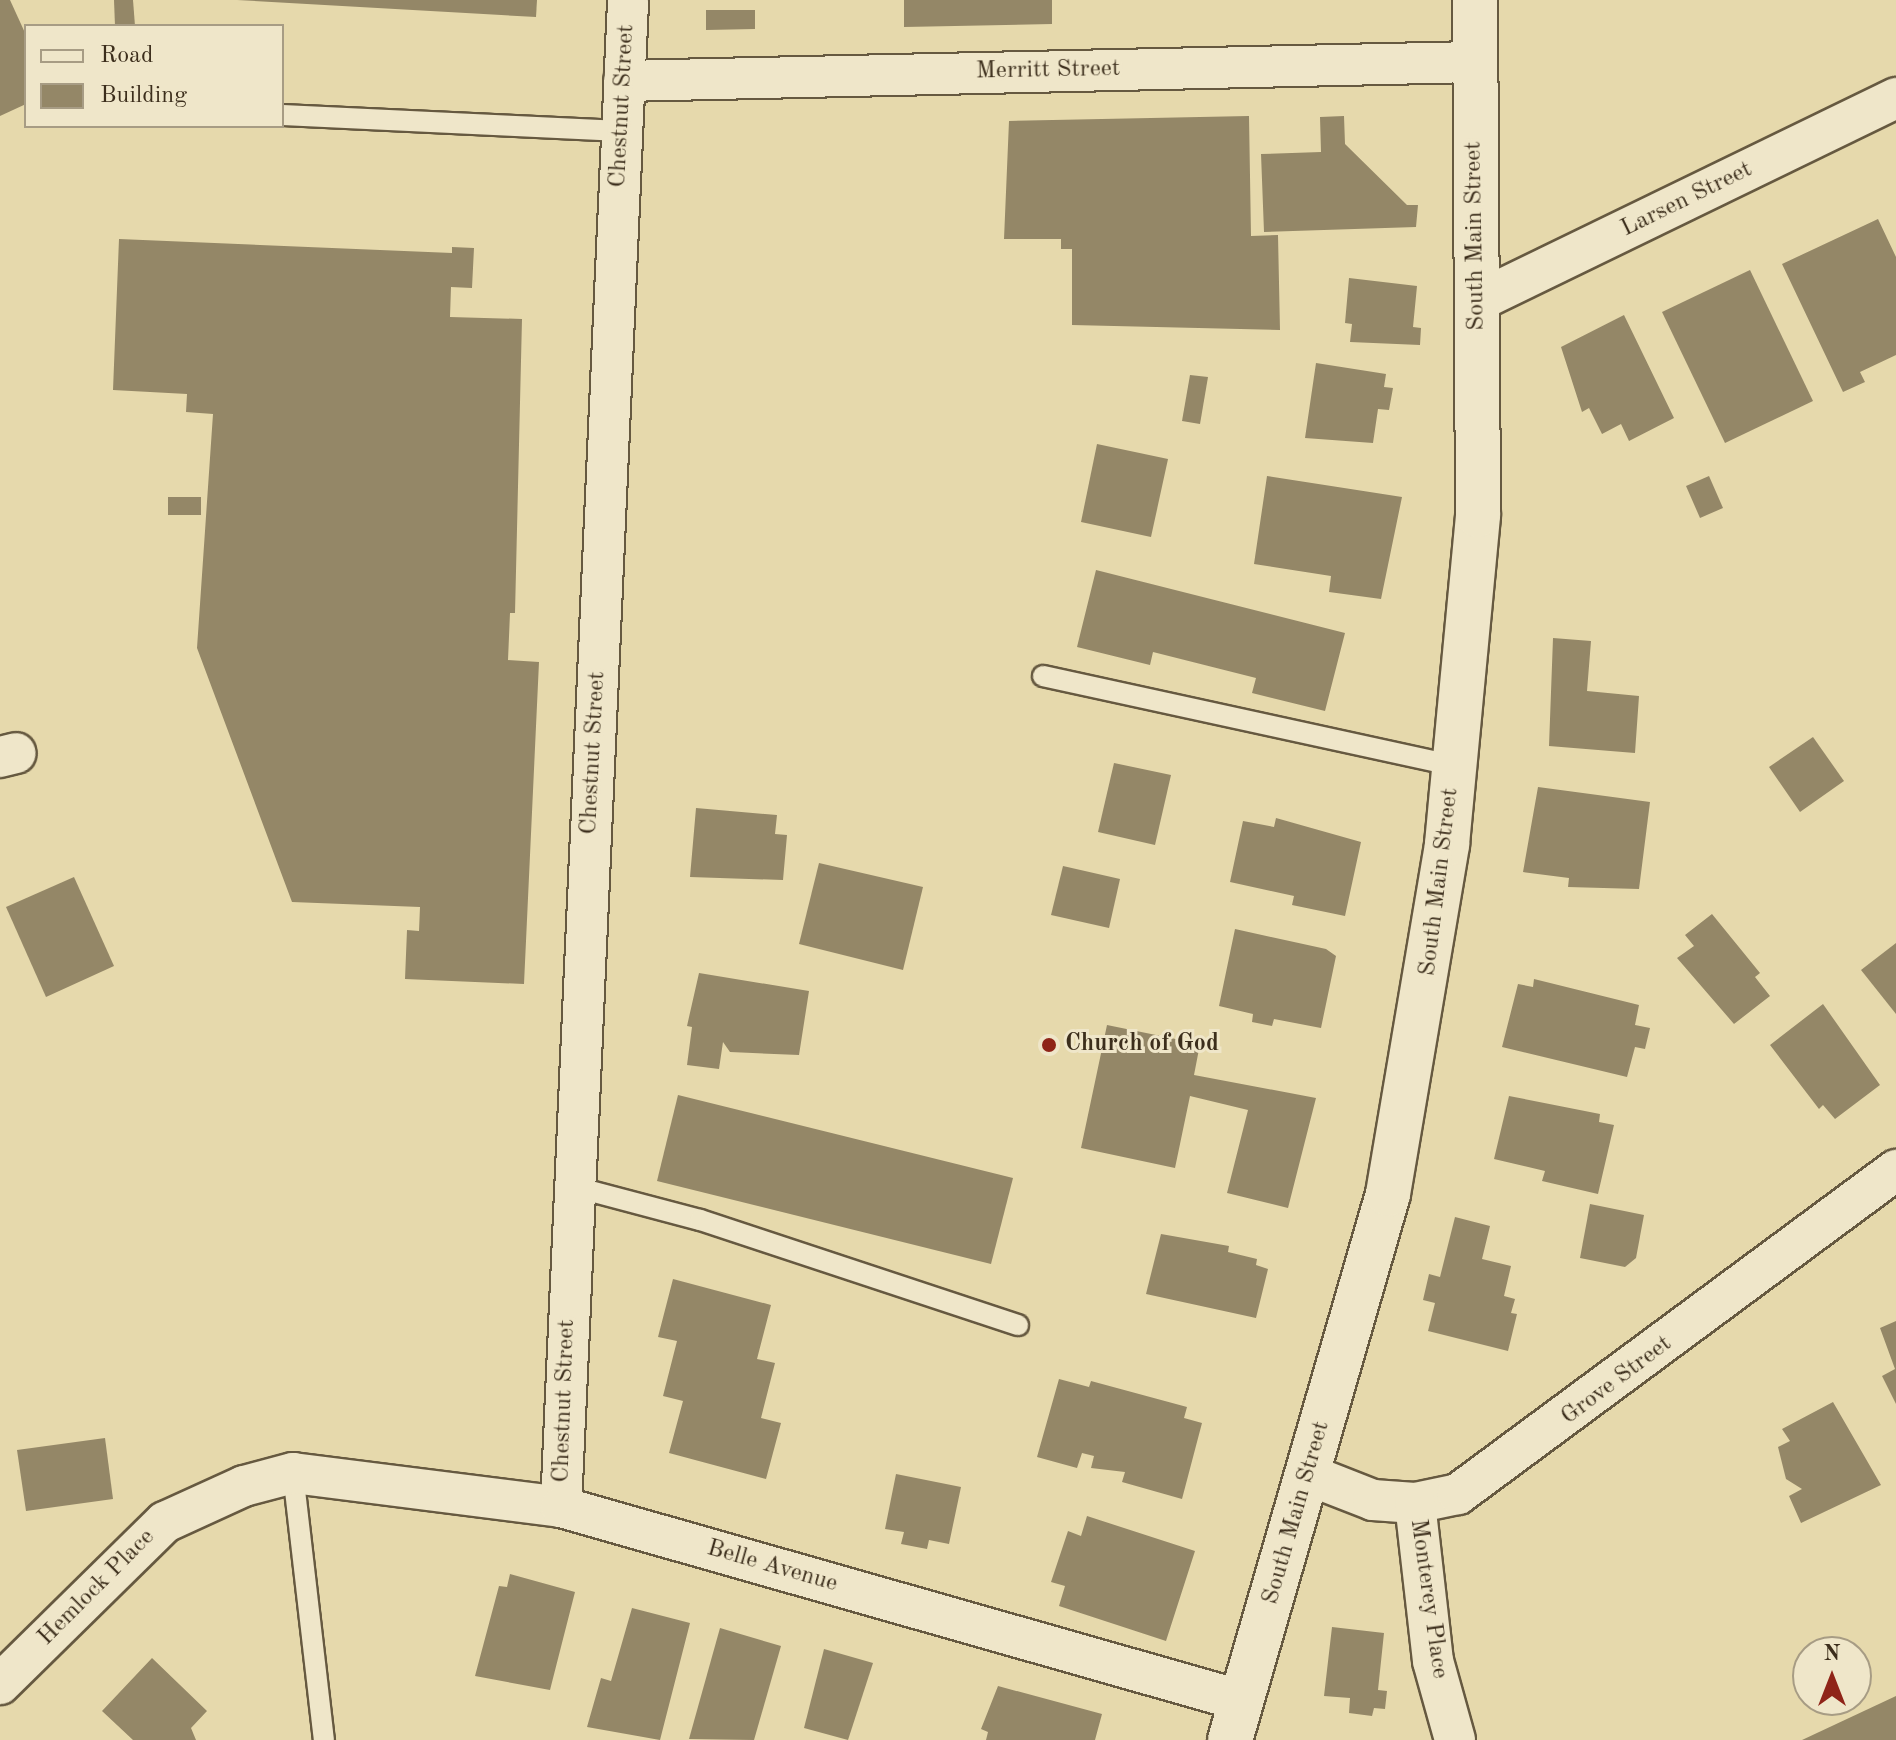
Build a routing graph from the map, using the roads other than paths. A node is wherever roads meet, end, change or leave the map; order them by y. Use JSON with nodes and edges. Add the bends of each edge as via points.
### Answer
{"nodes":[{"id":1,"x":628,"y":0,"type":"edge"},
{"id":2,"x":1475,"y":0,"type":"edge"},
{"id":3,"x":1472,"y":62,"type":"junction"},
{"id":4,"x":624,"y":81,"type":"junction"},
{"id":5,"x":1896,"y":98,"type":"edge"},
{"id":6,"x":284,"y":115,"type":"edge"},
{"id":7,"x":622,"y":131,"type":"junction"},
{"id":8,"x":1478,"y":301,"type":"junction"},
{"id":9,"x":1043,"y":676,"type":"dead end"},
{"id":10,"x":1455,"y":766,"type":"junction"},
{"id":11,"x":1896,"y":1170,"type":"edge"},
{"id":12,"x":575,"y":1187,"type":"junction"},
{"id":13,"x":1018,"y":1325,"type":"dead end"},
{"id":14,"x":293,"y":1473,"type":"junction"},
{"id":15,"x":1309,"y":1475,"type":"junction"},
{"id":16,"x":1415,"y":1503,"type":"junction"},
{"id":17,"x":561,"y":1507,"type":"junction"},
{"id":18,"x":0,"y":1684,"type":"edge"},
{"id":19,"x":1237,"y":1720,"type":"edge"},
{"id":20,"x":324,"y":1740,"type":"edge"},
{"id":21,"x":1455,"y":1740,"type":"edge"}],
"edges":[{"from":1,"to":4,"type":"street","name":"Chestnut Street"},
{"from":2,"to":3,"type":"main road","name":"South Main Street"},
{"from":3,"to":4,"type":"street","name":"Merritt Street"},
{"from":3,"to":8,"type":"main road","name":"South Main Street"},
{"from":4,"to":7,"type":"street","name":"Chestnut Street"},
{"from":5,"to":8,"type":"street","name":"Larsen Street"},
{"from":6,"to":7,"type":"lane"},
{"from":7,"to":12,"type":"street","name":"Chestnut Street"},
{"from":8,"to":10,"type":"main road","name":"South Main Street","via":[[1478,515]]},
{"from":9,"to":10,"type":"lane"},
{"from":10,"to":15,"type":"main road","name":"South Main Street","via":[[1422,1019],[1388,1194]]},
{"from":11,"to":16,"type":"street","name":"Grove Street","via":[[1533,1444],[1458,1494]]},
{"from":12,"to":13,"type":"lane","via":[[700,1220]]},
{"from":12,"to":17,"type":"street","name":"Chestnut Street"},
{"from":14,"to":17,"type":"street","name":"Belle Avenue"},
{"from":14,"to":18,"type":"street","name":"Hemlock Place","via":[[244,1486],[165,1522]]},
{"from":14,"to":20,"type":"lane"},
{"from":15,"to":16,"type":"street","name":"Grove Street","via":[[1373,1500]]},
{"from":15,"to":19,"type":"main road","name":"South Main Street"},
{"from":16,"to":21,"type":"street","name":"Monterey Place","via":[[1433,1661]]},
{"from":17,"to":19,"type":"street","name":"Belle Avenue"}]}
